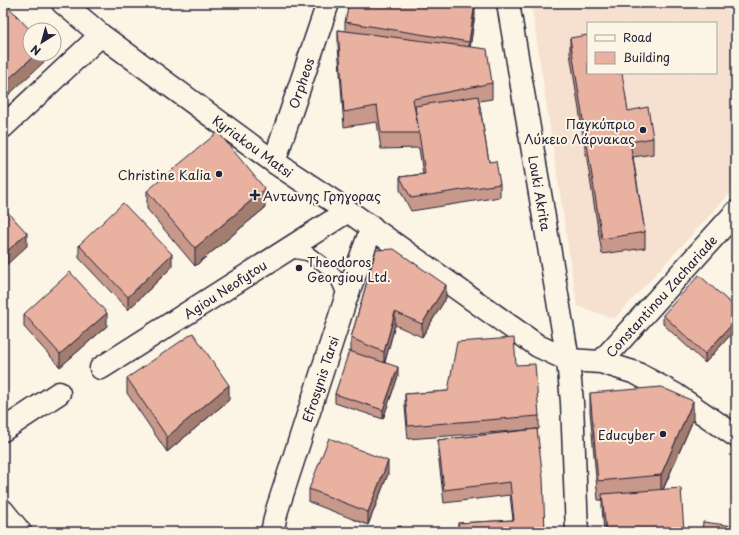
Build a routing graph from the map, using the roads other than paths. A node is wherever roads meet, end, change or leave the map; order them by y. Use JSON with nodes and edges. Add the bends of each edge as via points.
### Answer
{"nodes":[{"id":1,"x":63,"y":3,"type":"edge"},
{"id":2,"x":328,"y":3,"type":"edge"},
{"id":3,"x":508,"y":3,"type":"edge"},
{"id":4,"x":101,"y":35,"type":"junction"},
{"id":5,"x":3,"y":127,"type":"edge"},
{"id":6,"x":274,"y":162,"type":"junction"},
{"id":7,"x":348,"y":211,"type":"junction"},
{"id":8,"x":736,"y":212,"type":"edge"},
{"id":9,"x":372,"y":228,"type":"junction"},
{"id":10,"x":287,"y":250,"type":"junction"},
{"id":11,"x":346,"y":298,"type":"junction"},
{"id":12,"x":568,"y":360,"type":"junction"},
{"id":13,"x":601,"y":362,"type":"junction"},
{"id":14,"x":101,"y":368,"type":"dead end"},
{"id":15,"x":59,"y":393,"type":"dead end"},
{"id":16,"x":3,"y":430,"type":"edge"},
{"id":17,"x":736,"y":436,"type":"edge"},
{"id":18,"x":3,"y":511,"type":"edge"},
{"id":19,"x":20,"y":532,"type":"edge"},
{"id":20,"x":272,"y":532,"type":"edge"},
{"id":21,"x":577,"y":532,"type":"edge"}],
"edges":[{"from":1,"to":4,"type":"street","name":"Kyriakou Matsi"},
{"from":2,"to":6,"type":"street","name":"Orpheos"},
{"from":3,"to":12,"type":"street","name":"Louki Akrita"},
{"from":4,"to":5,"type":"street"},
{"from":4,"to":6,"type":"street","name":"Kyriakou Matsi"},
{"from":6,"to":7,"type":"street","name":"Kyriakou Matsi"},
{"from":7,"to":9,"type":"street","name":"Kyriakou Matsi"},
{"from":7,"to":10,"type":"street","name":"Agiou Neofytou"},
{"from":8,"to":13,"type":"street","name":"Constantinou Zachariade"},
{"from":9,"to":11,"type":"street","name":"Efrosynis Tarsi"},
{"from":9,"to":12,"type":"street","name":"Kyriakou Matsi","via":[[538,346]]},
{"from":10,"to":11,"type":"lane","via":[[309,254],[324,264],[337,278]]},
{"from":10,"to":14,"type":"street","name":"Agiou Neofytou"},
{"from":11,"to":20,"type":"street","name":"Efrosynis Tarsi"},
{"from":12,"to":13,"type":"street"},
{"from":12,"to":21,"type":"street","name":"Louki Akrita"},
{"from":13,"to":17,"type":"street","via":[[636,373],[676,395]]},
{"from":15,"to":16,"type":"street"},
{"from":18,"to":19,"type":"street"}]}
